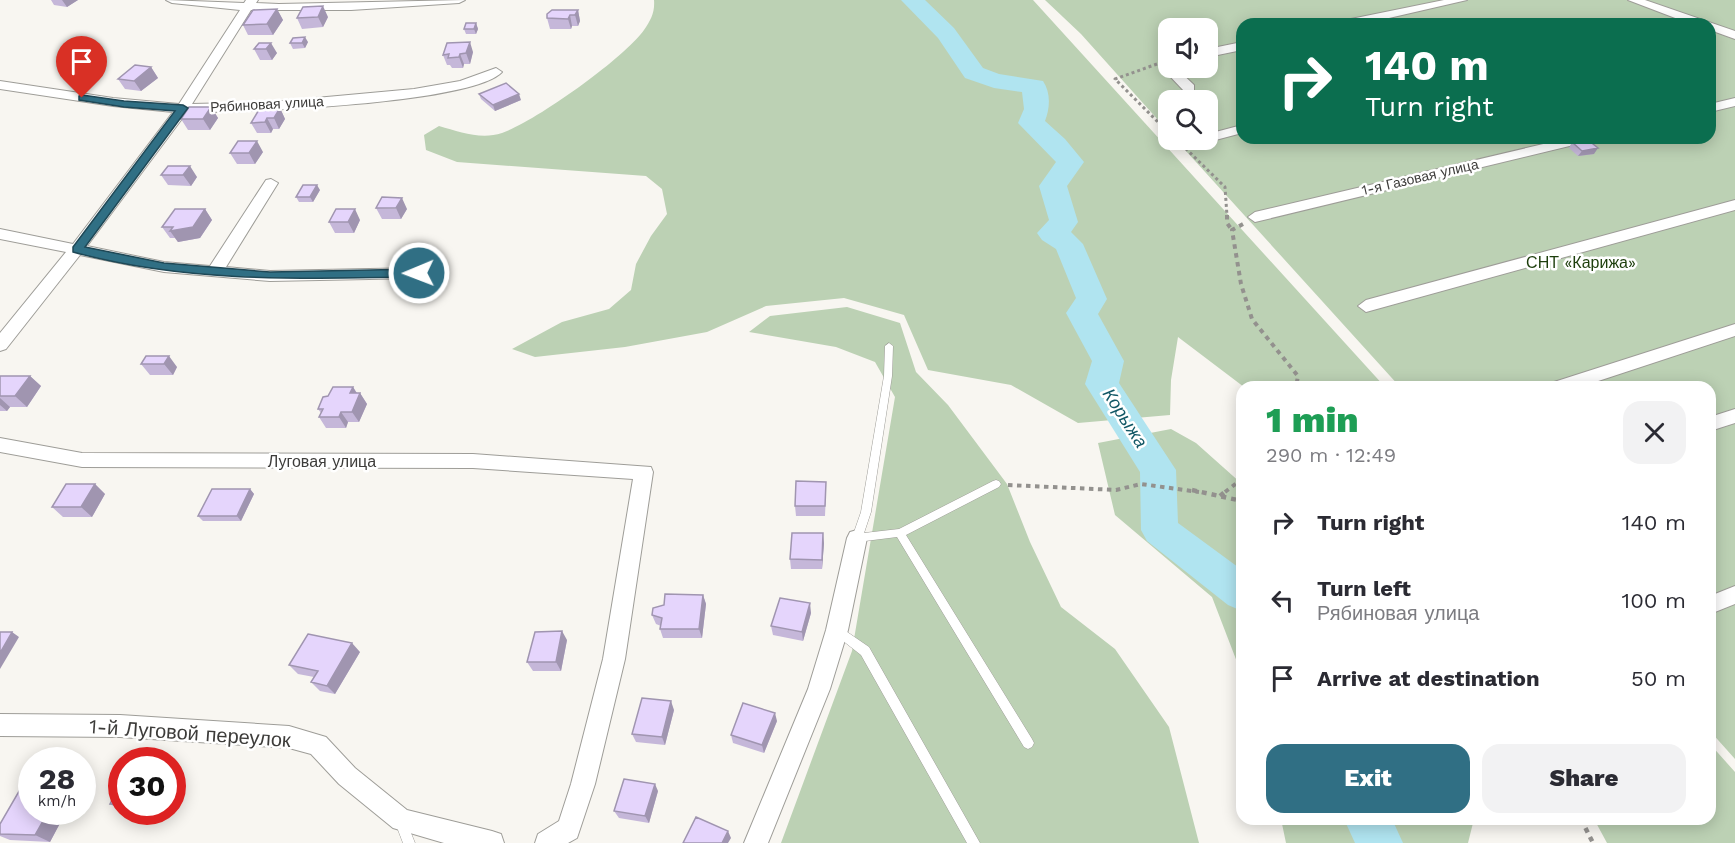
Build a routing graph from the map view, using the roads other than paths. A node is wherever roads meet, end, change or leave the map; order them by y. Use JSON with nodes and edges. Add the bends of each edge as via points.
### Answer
{"nodes":[{"id":1,"x":172,"y":0,"type":"edge"},
{"id":2,"x":459,"y":0,"type":"edge"},
{"id":3,"x":1461,"y":0,"type":"edge"},
{"id":4,"x":1634,"y":0,"type":"edge"},
{"id":5,"x":249,"y":4,"type":"edge"},
{"id":6,"x":1375,"y":18,"type":"edge"},
{"id":7,"x":1684,"y":18,"type":"edge"},
{"id":8,"x":1716,"y":28,"type":"edge"},
{"id":9,"x":1735,"y":35,"type":"edge"},
{"id":10,"x":1236,"y":47,"type":"edge"},
{"id":11,"x":1218,"y":51,"type":"edge"},
{"id":12,"x":496,"y":72,"type":"dead end"},
{"id":13,"x":1179,"y":78,"type":"edge"},
{"id":14,"x":0,"y":85,"type":"edge"},
{"id":15,"x":1189,"y":88,"type":"dead end"},
{"id":16,"x":1735,"y":102,"type":"edge"},
{"id":17,"x":1716,"y":107,"type":"edge"},
{"id":18,"x":183,"y":108,"type":"junction"},
{"id":19,"x":1236,"y":130,"type":"edge"},
{"id":20,"x":1218,"y":135,"type":"edge"},
{"id":21,"x":1561,"y":144,"type":"edge"},
{"id":22,"x":271,"y":183,"type":"dead end"},
{"id":23,"x":1735,"y":205,"type":"edge"},
{"id":24,"x":1255,"y":217,"type":"road end"},
{"id":25,"x":0,"y":234,"type":"edge"},
{"id":26,"x":77,"y":249,"type":"junction"},
{"id":27,"x":215,"y":271,"type":"junction"},
{"id":28,"x":419,"y":273,"type":"dead end"},
{"id":29,"x":1366,"y":306,"type":"dead end"},
{"id":30,"x":1735,"y":330,"type":"edge"},
{"id":31,"x":0,"y":345,"type":"edge"},
{"id":32,"x":889,"y":346,"type":"dead end"},
{"id":33,"x":1578,"y":381,"type":"edge"},
{"id":34,"x":1735,"y":416,"type":"edge"},
{"id":35,"x":1716,"y":422,"type":"edge"},
{"id":36,"x":0,"y":445,"type":"edge"},
{"id":37,"x":996,"y":484,"type":"road end"},
{"id":38,"x":900,"y":533,"type":"junction"},
{"id":39,"x":857,"y":538,"type":"junction"},
{"id":40,"x":1735,"y":595,"type":"edge"},
{"id":41,"x":1716,"y":603,"type":"edge"},
{"id":42,"x":837,"y":630,"type":"junction"},
{"id":43,"x":0,"y":725,"type":"edge"},
{"id":44,"x":1029,"y":743,"type":"dead end"},
{"id":45,"x":401,"y":820,"type":"junction"},
{"id":46,"x":409,"y":843,"type":"edge"},
{"id":47,"x":492,"y":843,"type":"edge"},
{"id":48,"x":548,"y":843,"type":"edge"},
{"id":49,"x":756,"y":843,"type":"edge"},
{"id":50,"x":975,"y":843,"type":"edge"}],
"edges":[{"from":1,"to":5,"type":"street"},
{"from":2,"to":5,"type":"street","via":[[325,8]]},
{"from":3,"to":6,"type":"street"},
{"from":4,"to":7,"type":"street"},
{"from":5,"to":18,"type":"street"},
{"from":8,"to":9,"type":"street"},
{"from":10,"to":11,"type":"street"},
{"from":12,"to":18,"type":"street","name":"Рябиновая улица","via":[[470,84],[426,93]]},
{"from":13,"to":15,"type":"street"},
{"from":14,"to":18,"type":"street","name":"Рябиновая улица","via":[[124,104]]},
{"from":16,"to":17,"type":"street"},
{"from":18,"to":26,"type":"street"},
{"from":19,"to":20,"type":"street"},
{"from":21,"to":24,"type":"street","name":"1-я Газовая улица"},
{"from":22,"to":27,"type":"street"},
{"from":23,"to":29,"type":"street"},
{"from":25,"to":26,"type":"street"},
{"from":26,"to":27,"type":"street","via":[[164,267]]},
{"from":26,"to":31,"type":"street"},
{"from":27,"to":28,"type":"street","via":[[270,276]]},
{"from":30,"to":33,"type":"street"},
{"from":32,"to":39,"type":"lane","via":[[888,376],[866,512]]},
{"from":34,"to":35,"type":"street"},
{"from":36,"to":48,"type":"street","name":"Луговая улица","via":[[82,460],[473,461],[644,471],[614,659],[583,784],[568,829]]},
{"from":37,"to":38,"type":"lane"},
{"from":38,"to":39,"type":"lane"},
{"from":38,"to":44,"type":"lane"},
{"from":39,"to":42,"type":"street"},
{"from":40,"to":41,"type":"street"},
{"from":42,"to":49,"type":"street","via":[[819,689]]},
{"from":42,"to":50,"type":"lane","via":[[865,651]]},
{"from":43,"to":45,"type":"street","name":"1-й Луговой переулок","via":[[120,726],[289,737],[318,745],[347,776]]},
{"from":45,"to":46,"type":"lane"},
{"from":45,"to":47,"type":"street","name":"1-й Луговой переулок"}]}
